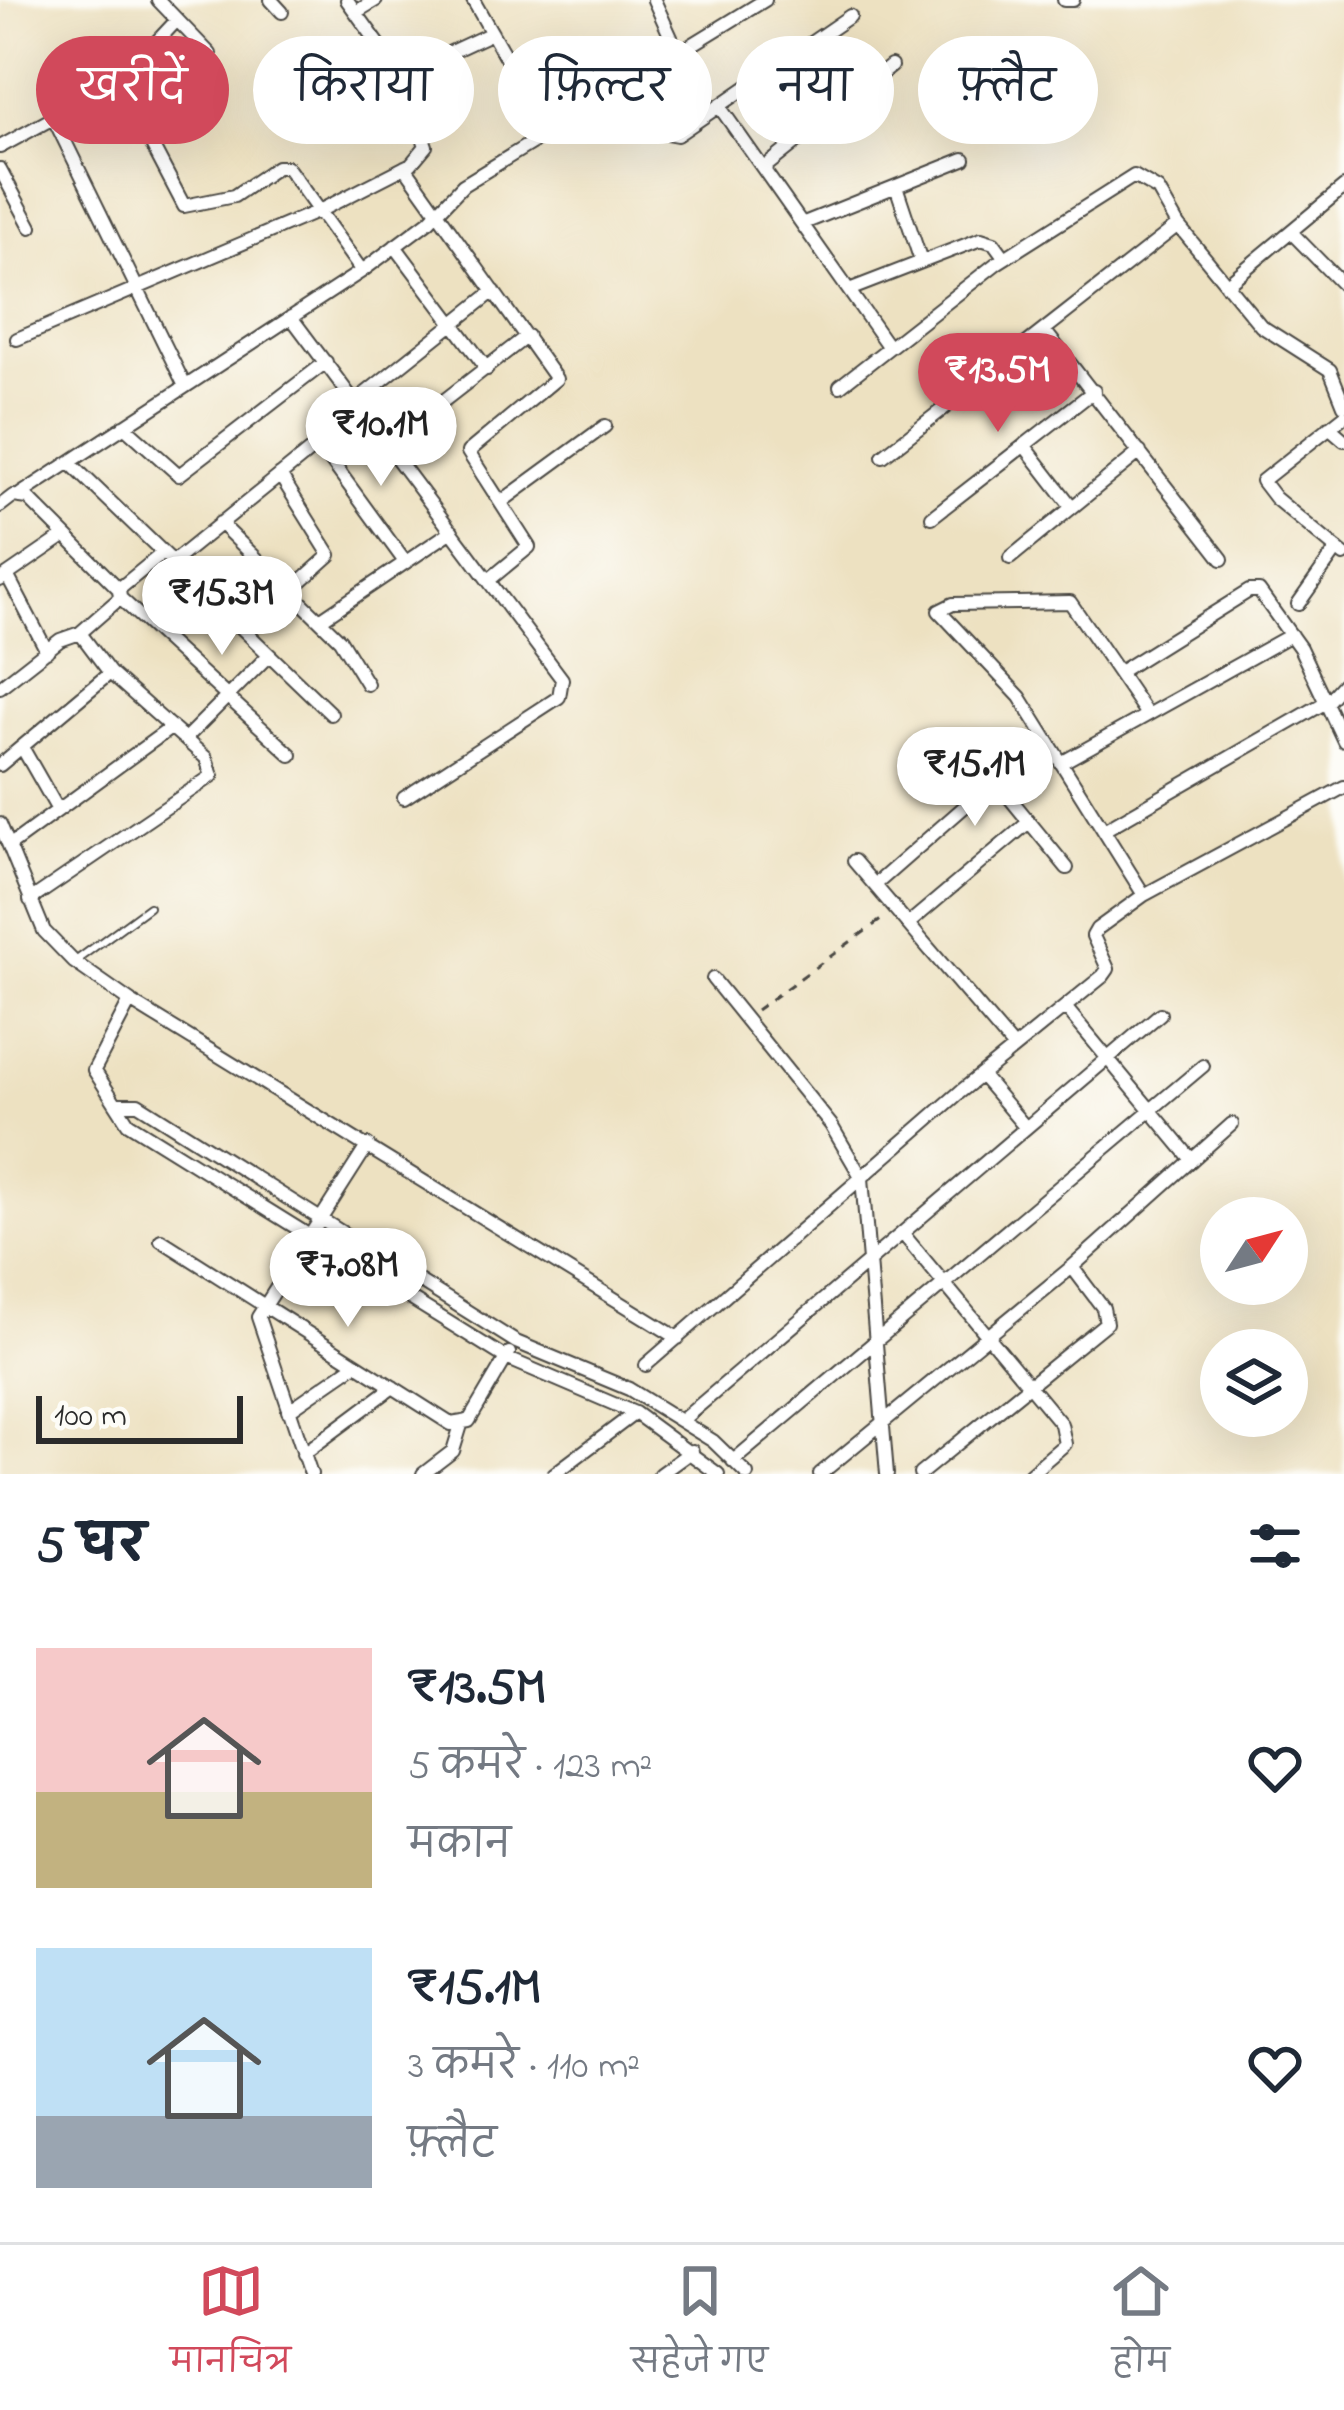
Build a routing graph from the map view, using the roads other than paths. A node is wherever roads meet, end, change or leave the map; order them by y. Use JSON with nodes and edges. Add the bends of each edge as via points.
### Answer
{"nodes":[{"id":1,"x":158,"y":0,"type":"edge"},
{"id":2,"x":271,"y":0,"type":"edge"},
{"id":3,"x":376,"y":0,"type":"edge"},
{"id":4,"x":473,"y":0,"type":"edge"},
{"id":5,"x":654,"y":0,"type":"edge"},
{"id":6,"x":765,"y":0,"type":"edge"},
{"id":7,"x":1064,"y":0,"type":"edge"},
{"id":8,"x":1073,"y":0,"type":"edge"},
{"id":9,"x":352,"y":6,"type":"edge"},
{"id":10,"x":282,"y":13,"type":"dead end"},
{"id":11,"x":850,"y":16,"type":"dead end"},
{"id":12,"x":177,"y":20,"type":"junction"},
{"id":13,"x":492,"y":33,"type":"junction"},
{"id":14,"x":162,"y":36,"type":"edge"},
{"id":15,"x":193,"y":36,"type":"edge"},
{"id":16,"x":373,"y":36,"type":"edge"},
{"id":17,"x":670,"y":36,"type":"edge"},
{"id":18,"x":706,"y":36,"type":"edge"},
{"id":19,"x":474,"y":41,"type":"edge"},
{"id":20,"x":498,"y":44,"type":"edge"},
{"id":21,"x":719,"y":106,"type":"junction"},
{"id":22,"x":712,"y":110,"type":"edge"},
{"id":23,"x":36,"y":127,"type":"edge"},
{"id":24,"x":66,"y":144,"type":"edge"},
{"id":25,"x":152,"y":144,"type":"edge"},
{"id":26,"x":425,"y":144,"type":"edge"},
{"id":27,"x":530,"y":144,"type":"edge"},
{"id":28,"x":793,"y":144,"type":"edge"},
{"id":29,"x":0,"y":147,"type":"edge"},
{"id":30,"x":964,"y":159,"type":"dead end"},
{"id":31,"x":405,"y":167,"type":"junction"},
{"id":32,"x":765,"y":167,"type":"junction"},
{"id":33,"x":0,"y":169,"type":"edge"},
{"id":34,"x":896,"y":187,"type":"junction"},
{"id":35,"x":1344,"y":187,"type":"edge"},
{"id":36,"x":321,"y":210,"type":"junction"},
{"id":37,"x":437,"y":214,"type":"junction"},
{"id":38,"x":804,"y":223,"type":"junction"},
{"id":39,"x":1178,"y":225,"type":"junction"},
{"id":40,"x":31,"y":226,"type":"dead end"},
{"id":41,"x":1291,"y":232,"type":"junction"},
{"id":42,"x":395,"y":246,"type":"junction"},
{"id":43,"x":1005,"y":259,"type":"junction"},
{"id":44,"x":921,"y":261,"type":"junction"},
{"id":45,"x":362,"y":272,"type":"junction"},
{"id":46,"x":1341,"y":278,"type":"edge"},
{"id":47,"x":1226,"y":285,"type":"junction"},
{"id":48,"x":135,"y":286,"type":"junction"},
{"id":49,"x":849,"y":290,"type":"junction"},
{"id":50,"x":494,"y":291,"type":"junction"},
{"id":51,"x":291,"y":317,"type":"junction"},
{"id":52,"x":454,"y":324,"type":"junction"},
{"id":53,"x":1044,"y":330,"type":"junction"},
{"id":54,"x":527,"y":336,"type":"junction"},
{"id":55,"x":17,"y":339,"type":"dead end"},
{"id":56,"x":888,"y":346,"type":"junction"},
{"id":57,"x":326,"y":362,"type":"junction"},
{"id":58,"x":487,"y":369,"type":"junction"},
{"id":59,"x":1339,"y":373,"type":"edge"},
{"id":60,"x":184,"y":384,"type":"junction"},
{"id":61,"x":840,"y":386,"type":"dead end"},
{"id":62,"x":1094,"y":391,"type":"junction"},
{"id":63,"x":359,"y":405,"type":"junction"},
{"id":64,"x":1344,"y":405,"type":"edge"},
{"id":65,"x":1344,"y":416,"type":"edge"},
{"id":66,"x":124,"y":426,"type":"junction"},
{"id":67,"x":605,"y":426,"type":"dead end"},
{"id":68,"x":1329,"y":428,"type":"junction"},
{"id":69,"x":1344,"y":440,"type":"edge"},
{"id":70,"x":319,"y":444,"type":"junction"},
{"id":71,"x":388,"y":444,"type":"junction"},
{"id":72,"x":1024,"y":445,"type":"junction"},
{"id":73,"x":1140,"y":452,"type":"junction"},
{"id":74,"x":883,"y":456,"type":"dead end"},
{"id":75,"x":70,"y":464,"type":"junction"},
{"id":76,"x":280,"y":475,"type":"junction"},
{"id":77,"x":21,"y":494,"type":"junction"},
{"id":78,"x":501,"y":502,"type":"junction"},
{"id":79,"x":0,"y":506,"type":"edge"},
{"id":80,"x":1072,"y":507,"type":"junction"},
{"id":81,"x":932,"y":517,"type":"dead end"},
{"id":82,"x":220,"y":524,"type":"junction"},
{"id":83,"x":452,"y":531,"type":"junction"},
{"id":84,"x":64,"y":536,"type":"junction"},
{"id":85,"x":1341,"y":552,"type":"edge"},
{"id":86,"x":168,"y":557,"type":"junction"},
{"id":87,"x":1010,"y":558,"type":"dead end"},
{"id":88,"x":1222,"y":560,"type":"dead end"},
{"id":89,"x":405,"y":562,"type":"junction"},
{"id":90,"x":4,"y":577,"type":"edge"},
{"id":91,"x":489,"y":580,"type":"junction"},
{"id":92,"x":291,"y":590,"type":"junction"},
{"id":93,"x":120,"y":593,"type":"junction"},
{"id":94,"x":1298,"y":604,"type":"dead end"},
{"id":95,"x":320,"y":620,"type":"junction"},
{"id":96,"x":80,"y":633,"type":"junction"},
{"id":97,"x":1291,"y":635,"type":"junction"},
{"id":98,"x":47,"y":651,"type":"junction"},
{"id":99,"x":269,"y":655,"type":"junction"},
{"id":100,"x":1121,"y":671,"type":"junction"},
{"id":101,"x":110,"y":673,"type":"junction"},
{"id":102,"x":1344,"y":683,"type":"edge"},
{"id":103,"x":367,"y":684,"type":"dead end"},
{"id":104,"x":1,"y":685,"type":"edge"},
{"id":105,"x":228,"y":697,"type":"junction"},
{"id":106,"x":1328,"y":701,"type":"junction"},
{"id":107,"x":1146,"y":713,"type":"junction"},
{"id":108,"x":331,"y":714,"type":"dead end"},
{"id":109,"x":172,"y":727,"type":"junction"},
{"id":110,"x":185,"y":739,"type":"junction"},
{"id":111,"x":1344,"y":741,"type":"edge"},
{"id":112,"x":22,"y":747,"type":"junction"},
{"id":113,"x":291,"y":755,"type":"dead end"},
{"id":114,"x":1061,"y":763,"type":"junction"},
{"id":115,"x":0,"y":765,"type":"edge"},
{"id":116,"x":1344,"y":787,"type":"edge"},
{"id":117,"x":404,"y":798,"type":"dead end"},
{"id":118,"x":58,"y":810,"type":"junction"},
{"id":119,"x":1029,"y":822,"type":"junction"},
{"id":120,"x":0,"y":824,"type":"edge"},
{"id":121,"x":1104,"y":830,"type":"junction"},
{"id":122,"x":9,"y":846,"type":"junction"},
{"id":123,"x":854,"y":860,"type":"dead end"},
{"id":124,"x":1066,"y":868,"type":"dead end"},
{"id":125,"x":875,"y":885,"type":"junction"},
{"id":126,"x":1144,"y":895,"type":"junction"},
{"id":127,"x":30,"y":900,"type":"junction"},
{"id":128,"x":149,"y":907,"type":"dead end"},
{"id":129,"x":908,"y":924,"type":"junction"},
{"id":130,"x":74,"y":962,"type":"junction"},
{"id":131,"x":713,"y":979,"type":"dead end"},
{"id":132,"x":130,"y":1001,"type":"junction"},
{"id":133,"x":1065,"y":1007,"type":"junction"},
{"id":134,"x":1160,"y":1015,"type":"dead end"},
{"id":135,"x":1014,"y":1048,"type":"junction"},
{"id":136,"x":1108,"y":1059,"type":"junction"},
{"id":137,"x":1203,"y":1066,"type":"dead end"},
{"id":138,"x":981,"y":1075,"type":"junction"},
{"id":139,"x":119,"y":1104,"type":"junction"},
{"id":140,"x":1150,"y":1110,"type":"junction"},
{"id":141,"x":1232,"y":1124,"type":"dead end"},
{"id":142,"x":1026,"y":1128,"type":"junction"},
{"id":143,"x":368,"y":1145,"type":"junction"},
{"id":144,"x":1192,"y":1160,"type":"junction"},
{"id":145,"x":862,"y":1178,"type":"junction"},
{"id":146,"x":319,"y":1220,"type":"junction"},
{"id":147,"x":903,"y":1234,"type":"junction"},
{"id":148,"x":308,"y":1236,"type":"junction"},
{"id":149,"x":161,"y":1240,"type":"dead end"},
{"id":150,"x":871,"y":1260,"type":"junction"},
{"id":151,"x":1072,"y":1267,"type":"junction"},
{"id":152,"x":942,"y":1282,"type":"junction"},
{"id":153,"x":263,"y":1305,"type":"junction"},
{"id":154,"x":876,"y":1337,"type":"junction"},
{"id":155,"x":988,"y":1337,"type":"junction"},
{"id":156,"x":678,"y":1338,"type":"junction"},
{"id":157,"x":516,"y":1342,"type":"junction"},
{"id":158,"x":506,"y":1358,"type":"junction"},
{"id":159,"x":356,"y":1364,"type":"junction"},
{"id":160,"x":646,"y":1366,"type":"dead end"},
{"id":161,"x":1029,"y":1386,"type":"junction"},
{"id":162,"x":393,"y":1388,"type":"junction"},
{"id":163,"x":288,"y":1411,"type":"junction"},
{"id":164,"x":634,"y":1413,"type":"junction"},
{"id":165,"x":681,"y":1421,"type":"junction"},
{"id":166,"x":461,"y":1425,"type":"junction"},
{"id":167,"x":882,"y":1425,"type":"junction"},
{"id":168,"x":692,"y":1451,"type":"junction"},
{"id":169,"x":303,"y":1454,"type":"junction"},
{"id":170,"x":446,"y":1458,"type":"junction"},
{"id":171,"x":733,"y":1461,"type":"junction"},
{"id":172,"x":310,"y":1474,"type":"edge"},
{"id":173,"x":423,"y":1474,"type":"edge"},
{"id":174,"x":458,"y":1474,"type":"edge"},
{"id":175,"x":554,"y":1474,"type":"edge"},
{"id":176,"x":660,"y":1474,"type":"edge"},
{"id":177,"x":718,"y":1474,"type":"edge"},
{"id":178,"x":747,"y":1474,"type":"edge"},
{"id":179,"x":820,"y":1474,"type":"edge"},
{"id":180,"x":887,"y":1474,"type":"edge"},
{"id":181,"x":920,"y":1474,"type":"edge"},
{"id":182,"x":1030,"y":1474,"type":"edge"}],
"edges":[{"from":1,"to":12,"type":"street"},
{"from":2,"to":10,"type":"street"},
{"from":3,"to":9,"type":"street"},
{"from":4,"to":13,"type":"street"},
{"from":5,"to":17,"type":"street"},
{"from":6,"to":18,"type":"street"},
{"from":7,"to":8,"type":"street"},
{"from":9,"to":16,"type":"street"},
{"from":11,"to":21,"type":"street"},
{"from":12,"to":14,"type":"street"},
{"from":12,"to":15,"type":"street"},
{"from":13,"to":19,"type":"street"},
{"from":13,"to":20,"type":"street"},
{"from":21,"to":22,"type":"street"},
{"from":21,"to":32,"type":"street"},
{"from":23,"to":29,"type":"street"},
{"from":24,"to":48,"type":"street"},
{"from":25,"to":36,"type":"street","via":[[184,206],[234,196],[287,166]]},
{"from":26,"to":31,"type":"street"},
{"from":27,"to":37,"type":"street","via":[[463,185]]},
{"from":28,"to":32,"type":"street"},
{"from":30,"to":34,"type":"street"},
{"from":31,"to":36,"type":"street"},
{"from":31,"to":37,"type":"street"},
{"from":32,"to":38,"type":"street"},
{"from":33,"to":40,"type":"street"},
{"from":34,"to":38,"type":"street"},
{"from":34,"to":44,"type":"street"},
{"from":35,"to":41,"type":"street"},
{"from":36,"to":45,"type":"street"},
{"from":36,"to":48,"type":"street"},
{"from":37,"to":42,"type":"street"},
{"from":37,"to":50,"type":"street"},
{"from":38,"to":49,"type":"street"},
{"from":39,"to":43,"type":"street","via":[[1158,190],[1134,176]]},
{"from":39,"to":47,"type":"street"},
{"from":39,"to":53,"type":"street"},
{"from":41,"to":46,"type":"street"},
{"from":41,"to":47,"type":"street"},
{"from":42,"to":45,"type":"street"},
{"from":42,"to":52,"type":"street"},
{"from":43,"to":44,"type":"street","via":[[981,239]]},
{"from":43,"to":56,"type":"street"},
{"from":44,"to":49,"type":"street"},
{"from":45,"to":51,"type":"street"},
{"from":47,"to":59,"type":"street","via":[[1268,332]]},
{"from":48,"to":55,"type":"street"},
{"from":48,"to":60,"type":"street"},
{"from":49,"to":56,"type":"street"},
{"from":50,"to":52,"type":"street"},
{"from":50,"to":54,"type":"street"},
{"from":51,"to":57,"type":"street"},
{"from":51,"to":60,"type":"street"},
{"from":52,"to":58,"type":"street"},
{"from":52,"to":63,"type":"street"},
{"from":53,"to":62,"type":"street"},
{"from":53,"to":74,"type":"street"},
{"from":54,"to":58,"type":"street"},
{"from":54,"to":78,"type":"street","via":[[554,371],[554,385],[468,452]]},
{"from":56,"to":61,"type":"street"},
{"from":57,"to":63,"type":"street"},
{"from":57,"to":66,"type":"street","via":[[179,475]]},
{"from":58,"to":71,"type":"street"},
{"from":59,"to":64,"type":"street"},
{"from":60,"to":66,"type":"street"},
{"from":62,"to":72,"type":"street"},
{"from":62,"to":73,"type":"street"},
{"from":63,"to":70,"type":"street"},
{"from":63,"to":71,"type":"street"},
{"from":65,"to":68,"type":"street"},
{"from":66,"to":75,"type":"street"},
{"from":67,"to":78,"type":"street"},
{"from":68,"to":69,"type":"street"},
{"from":68,"to":85,"type":"street","via":[[1262,481]]},
{"from":70,"to":76,"type":"street"},
{"from":70,"to":89,"type":"street"},
{"from":71,"to":83,"type":"street"},
{"from":72,"to":80,"type":"street"},
{"from":72,"to":81,"type":"street"},
{"from":73,"to":80,"type":"street"},
{"from":73,"to":88,"type":"street"},
{"from":75,"to":77,"type":"street"},
{"from":75,"to":86,"type":"street"},
{"from":76,"to":82,"type":"street"},
{"from":76,"to":92,"type":"street","via":[[330,555]]},
{"from":77,"to":79,"type":"street"},
{"from":77,"to":84,"type":"street"},
{"from":78,"to":91,"type":"street","via":[[529,547]]},
{"from":80,"to":87,"type":"street"},
{"from":82,"to":86,"type":"street"},
{"from":82,"to":92,"type":"street"},
{"from":83,"to":89,"type":"street"},
{"from":83,"to":91,"type":"street"},
{"from":84,"to":90,"type":"street"},
{"from":84,"to":93,"type":"street"},
{"from":85,"to":94,"type":"street"},
{"from":86,"to":93,"type":"street"},
{"from":86,"to":99,"type":"street"},
{"from":89,"to":95,"type":"street"},
{"from":90,"to":98,"type":"street"},
{"from":91,"to":117,"type":"street","via":[[562,679],[560,697]]},
{"from":92,"to":95,"type":"street"},
{"from":93,"to":96,"type":"street"},
{"from":93,"to":105,"type":"street"},
{"from":95,"to":103,"type":"street"},
{"from":96,"to":98,"type":"street"},
{"from":96,"to":101,"type":"street"},
{"from":97,"to":100,"type":"street","via":[[1266,598],[1250,591]]},
{"from":97,"to":106,"type":"street"},
{"from":97,"to":107,"type":"street"},
{"from":98,"to":104,"type":"street"},
{"from":99,"to":105,"type":"street"},
{"from":99,"to":108,"type":"street"},
{"from":100,"to":107,"type":"street"},
{"from":100,"to":114,"type":"street","via":[[1070,602],[953,604],[940,611],[1020,697]]},
{"from":101,"to":109,"type":"street"},
{"from":101,"to":112,"type":"street"},
{"from":102,"to":106,"type":"street"},
{"from":105,"to":110,"type":"street"},
{"from":105,"to":113,"type":"street"},
{"from":106,"to":111,"type":"street"},
{"from":106,"to":121,"type":"street"},
{"from":107,"to":114,"type":"street"},
{"from":109,"to":110,"type":"street"},
{"from":109,"to":118,"type":"street"},
{"from":110,"to":127,"type":"street","via":[[211,767],[208,782]]},
{"from":112,"to":115,"type":"street"},
{"from":112,"to":118,"type":"street"},
{"from":114,"to":121,"type":"street"},
{"from":116,"to":126,"type":"street"},
{"from":118,"to":122,"type":"street"},
{"from":119,"to":124,"type":"street"},
{"from":119,"to":125,"type":"street","via":[[995,780]]},
{"from":119,"to":129,"type":"street"},
{"from":120,"to":122,"type":"street"},
{"from":121,"to":126,"type":"street"},
{"from":122,"to":127,"type":"street"},
{"from":123,"to":125,"type":"street"},
{"from":125,"to":129,"type":"street"},
{"from":126,"to":133,"type":"street","via":[[1097,928],[1108,969]]},
{"from":127,"to":130,"type":"street","via":[[44,931]]},
{"from":128,"to":130,"type":"lane"},
{"from":129,"to":135,"type":"street"},
{"from":130,"to":132,"type":"street"},
{"from":131,"to":145,"type":"street","via":[[851,1153]]},
{"from":132,"to":139,"type":"street","via":[[94,1070]]},
{"from":132,"to":143,"type":"street"},
{"from":133,"to":135,"type":"street"},
{"from":133,"to":136,"type":"street"},
{"from":134,"to":136,"type":"street"},
{"from":135,"to":138,"type":"street"},
{"from":136,"to":140,"type":"street"},
{"from":136,"to":142,"type":"street"},
{"from":137,"to":140,"type":"street"},
{"from":138,"to":142,"type":"street"},
{"from":138,"to":145,"type":"street"},
{"from":139,"to":146,"type":"street","via":[[137,1104]]},
{"from":139,"to":148,"type":"street","via":[[128,1123]]},
{"from":140,"to":144,"type":"street"},
{"from":140,"to":152,"type":"street"},
{"from":141,"to":144,"type":"street"},
{"from":142,"to":147,"type":"street"},
{"from":143,"to":146,"type":"street"},
{"from":143,"to":156,"type":"street"},
{"from":144,"to":151,"type":"street"},
{"from":145,"to":150,"type":"street"},
{"from":145,"to":156,"type":"street"},
{"from":146,"to":148,"type":"street"},
{"from":146,"to":157,"type":"street"},
{"from":147,"to":150,"type":"street"},
{"from":147,"to":152,"type":"street"},
{"from":148,"to":153,"type":"street"},
{"from":148,"to":158,"type":"street"},
{"from":149,"to":153,"type":"street"},
{"from":150,"to":154,"type":"street"},
{"from":150,"to":165,"type":"street"},
{"from":151,"to":155,"type":"street"},
{"from":151,"to":161,"type":"street","via":[[1106,1323]]},
{"from":152,"to":154,"type":"street"},
{"from":152,"to":155,"type":"street"},
{"from":153,"to":159,"type":"street"},
{"from":153,"to":163,"type":"street","via":[[258,1326]]},
{"from":154,"to":167,"type":"street"},
{"from":154,"to":171,"type":"street"},
{"from":155,"to":161,"type":"street"},
{"from":155,"to":167,"type":"street"},
{"from":156,"to":160,"type":"street"},
{"from":157,"to":158,"type":"street"},
{"from":157,"to":165,"type":"street","via":[[629,1389]]},
{"from":158,"to":164,"type":"street"},
{"from":158,"to":166,"type":"street"},
{"from":159,"to":162,"type":"street"},
{"from":159,"to":163,"type":"street"},
{"from":161,"to":181,"type":"street"},
{"from":161,"to":182,"type":"street","via":[[1066,1436]]},
{"from":162,"to":166,"type":"street"},
{"from":162,"to":169,"type":"street"},
{"from":163,"to":169,"type":"street"},
{"from":164,"to":168,"type":"street"},
{"from":164,"to":175,"type":"street"},
{"from":165,"to":171,"type":"street"},
{"from":166,"to":170,"type":"street"},
{"from":167,"to":179,"type":"street"},
{"from":167,"to":180,"type":"street"},
{"from":168,"to":176,"type":"street"},
{"from":168,"to":177,"type":"street"},
{"from":169,"to":172,"type":"street"},
{"from":170,"to":173,"type":"street"},
{"from":170,"to":174,"type":"street"},
{"from":171,"to":178,"type":"street"}]}
